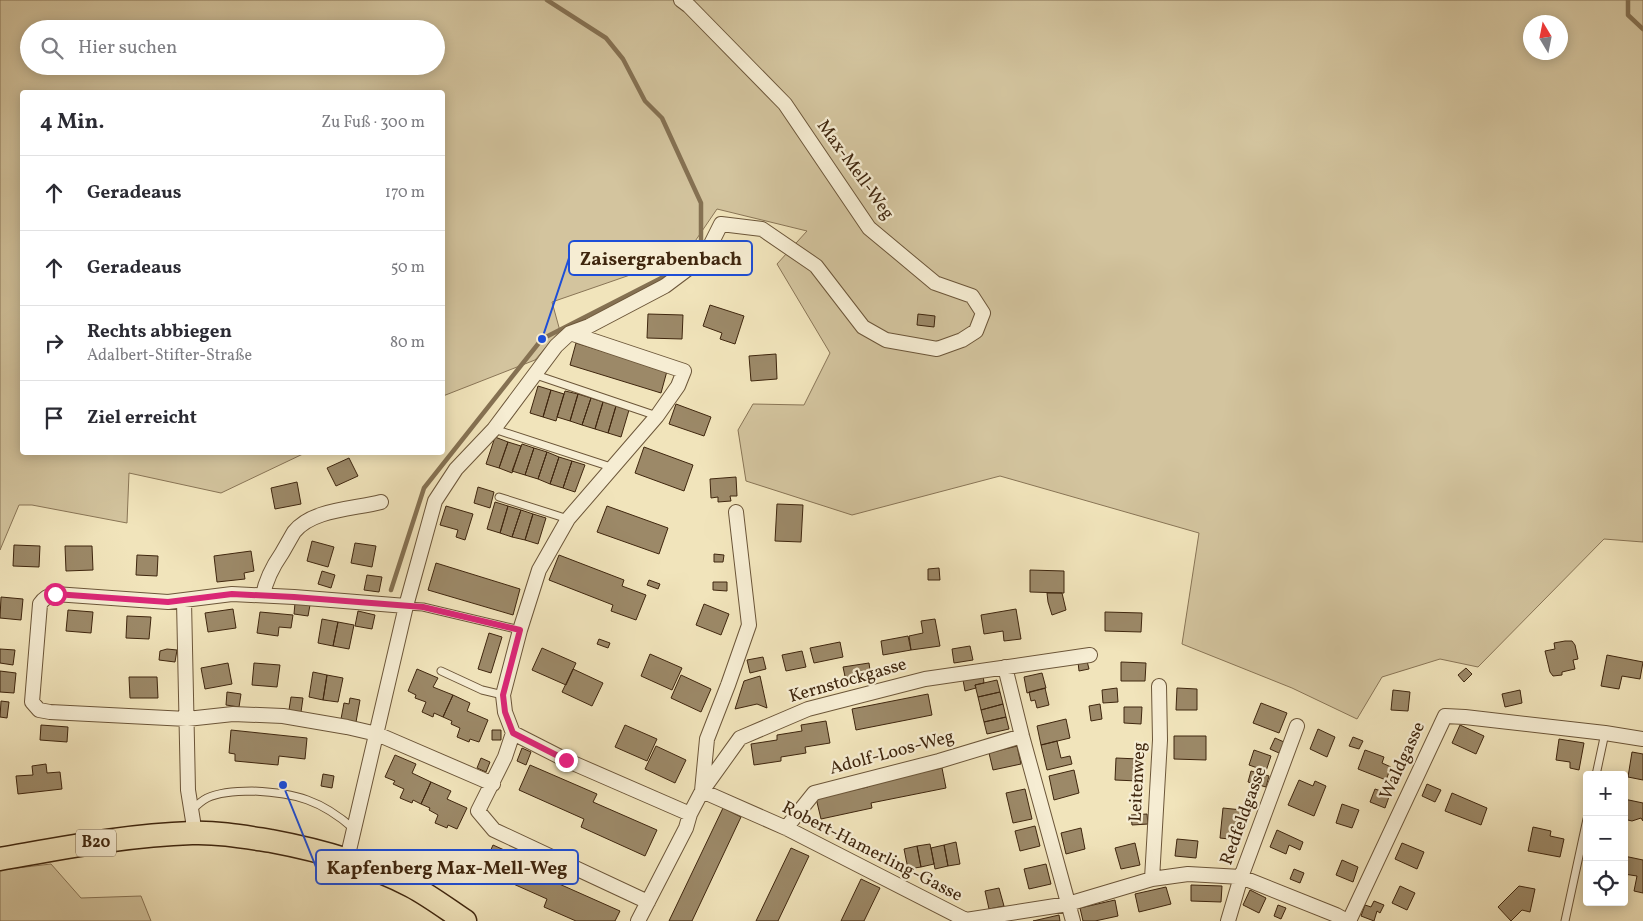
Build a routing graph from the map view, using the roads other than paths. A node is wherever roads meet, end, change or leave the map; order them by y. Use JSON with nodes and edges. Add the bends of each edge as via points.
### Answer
{"nodes":[{"id":1,"x":681,"y":0,"type":"edge"},
{"id":2,"x":570,"y":333,"type":"junction"},
{"id":3,"x":536,"y":375,"type":"junction"},
{"id":4,"x":657,"y":416,"type":"junction"},
{"id":5,"x":494,"y":429,"type":"junction"},
{"id":6,"x":611,"y":467,"type":"junction"},
{"id":7,"x":499,"y":497,"type":"dead end"},
{"id":8,"x":381,"y":502,"type":"dead end"},
{"id":9,"x":736,"y":512,"type":"dead end"},
{"id":10,"x":568,"y":519,"type":"junction"},
{"id":11,"x":263,"y":595,"type":"junction"},
{"id":12,"x":184,"y":601,"type":"junction"},
{"id":13,"x":406,"y":606,"type":"junction"},
{"id":14,"x":520,"y":630,"type":"junction"},
{"id":15,"x":1090,"y":655,"type":"dead end"},
{"id":16,"x":1005,"y":667,"type":"junction"},
{"id":17,"x":441,"y":671,"type":"dead end"},
{"id":18,"x":1159,"y":686,"type":"dead end"},
{"id":19,"x":503,"y":695,"type":"junction"},
{"id":20,"x":187,"y":718,"type":"junction"},
{"id":21,"x":1297,"y":726,"type":"dead end"},
{"id":22,"x":513,"y":733,"type":"junction"},
{"id":23,"x":1605,"y":733,"type":"junction"},
{"id":24,"x":377,"y":734,"type":"junction"},
{"id":25,"x":1022,"y":736,"type":"junction"},
{"id":26,"x":1643,"y":739,"type":"edge"},
{"id":27,"x":1597,"y":771,"type":"edge"},
{"id":28,"x":493,"y":784,"type":"junction"},
{"id":29,"x":702,"y":791,"type":"junction"},
{"id":30,"x":192,"y":810,"type":"junction"},
{"id":31,"x":690,"y":814,"type":"junction"},
{"id":32,"x":786,"y":828,"type":"junction"},
{"id":33,"x":354,"y":829,"type":"junction"},
{"id":34,"x":193,"y":833,"type":"junction"},
{"id":35,"x":1583,"y":838,"type":"edge"},
{"id":36,"x":0,"y":859,"type":"edge"},
{"id":37,"x":347,"y":859,"type":"junction"},
{"id":38,"x":1241,"y":877,"type":"junction"},
{"id":39,"x":1152,"y":878,"type":"junction"},
{"id":40,"x":648,"y":902,"type":"junction"},
{"id":41,"x":1068,"y":904,"type":"junction"},
{"id":42,"x":465,"y":921,"type":"edge"},
{"id":43,"x":638,"y":921,"type":"edge"},
{"id":44,"x":966,"y":921,"type":"edge"},
{"id":45,"x":1073,"y":921,"type":"edge"},
{"id":46,"x":1228,"y":921,"type":"edge"},
{"id":47,"x":1348,"y":921,"type":"edge"},
{"id":48,"x":1566,"y":921,"type":"edge"}],
"edges":[{"from":1,"to":2,"type":"street","name":"Max-Mell-Weg","via":[[785,104],[870,228],[934,283],[972,296],[983,313],[976,331],[936,349],[886,340],[863,327],[816,266],[762,228],[721,224],[706,256],[665,286]]},
{"from":2,"to":3,"type":"street","name":"Max-Mell-Weg","via":[[556,346]]},
{"from":2,"to":4,"type":"street","via":[[684,371],[678,386]]},
{"from":3,"to":4,"type":"lane"},
{"from":3,"to":5,"type":"street","name":"Max-Mell-Weg"},
{"from":4,"to":6,"type":"street"},
{"from":5,"to":6,"type":"lane"},
{"from":5,"to":13,"type":"street","name":"Max-Mell-Weg","via":[[456,469],[436,501]]},
{"from":6,"to":10,"type":"street"},
{"from":7,"to":10,"type":"lane"},
{"from":8,"to":11,"type":"street","via":[[308,520],[295,532],[269,574]]},
{"from":9,"to":29,"type":"street","via":[[749,625],[708,739]]},
{"from":10,"to":14,"type":"street","via":[[539,570]]},
{"from":11,"to":12,"type":"street","via":[[232,594]]},
{"from":11,"to":13,"type":"street"},
{"from":12,"to":20,"type":"street"},
{"from":12,"to":20,"type":"street","via":[[55,594],[46,598],[40,604],[32,702],[39,710],[50,712]]},
{"from":13,"to":14,"type":"lane","via":[[423,607]]},
{"from":13,"to":24,"type":"street","name":"Max-Mell-Weg"},
{"from":14,"to":19,"type":"street"},
{"from":15,"to":16,"type":"street","name":"Kernstockgasse"},
{"from":16,"to":25,"type":"street"},
{"from":16,"to":29,"type":"street","name":"Kernstockgasse","via":[[925,679],[808,709],[740,738]]},
{"from":17,"to":19,"type":"lane","via":[[482,690]]},
{"from":18,"to":39,"type":"street","name":"Leitenweg","via":[[1160,740]]},
{"from":19,"to":22,"type":"street"},
{"from":20,"to":24,"type":"street","via":[[233,714],[282,716]]},
{"from":20,"to":30,"type":"street","via":[[188,790]]},
{"from":21,"to":38,"type":"street","name":"Redfeldgasse"},
{"from":22,"to":28,"type":"street"},
{"from":22,"to":31,"type":"street"},
{"from":23,"to":26,"type":"street","name":"Waldgasse"},
{"from":23,"to":27,"type":"lane"},
{"from":23,"to":47,"type":"street","name":"Waldgasse","via":[[1445,716]]},
{"from":24,"to":28,"type":"street"},
{"from":24,"to":33,"type":"street","name":"Max-Mell-Weg"},
{"from":25,"to":32,"type":"street","name":"Adolf-Loos-Weg","via":[[939,761],[814,792]]},
{"from":25,"to":41,"type":"street"},
{"from":28,"to":40,"type":"street","via":[[478,811],[494,830]]},
{"from":29,"to":31,"type":"street"},
{"from":29,"to":32,"type":"street","name":"Robert-Hamerling-Gasse"},
{"from":30,"to":33,"type":"lane","via":[[206,798],[225,793],[282,792],[319,804]]},
{"from":30,"to":34,"type":"street"},
{"from":31,"to":40,"type":"street"},
{"from":32,"to":44,"type":"street","name":"Robert-Hamerling-Gasse"},
{"from":33,"to":37,"type":"street","name":"Max-Mell-Weg"},
{"from":34,"to":36,"type":"main road","number":"B20","via":[[85,845]]},
{"from":34,"to":37,"type":"main road","number":"B20","via":[[238,835]]},
{"from":35,"to":48,"type":"lane"},
{"from":37,"to":42,"type":"main road","number":"B20","via":[[409,885]]},
{"from":38,"to":39,"type":"street","name":"Robert-Hamerling-Gasse","via":[[1188,874]]},
{"from":38,"to":46,"type":"street","name":"Redfeldgasse"},
{"from":38,"to":47,"type":"street","name":"Robert-Hamerling-Gasse"},
{"from":39,"to":41,"type":"street","name":"Robert-Hamerling-Gasse"},
{"from":40,"to":43,"type":"street"},
{"from":41,"to":44,"type":"street","name":"Robert-Hamerling-Gasse"},
{"from":41,"to":45,"type":"street"}]}
